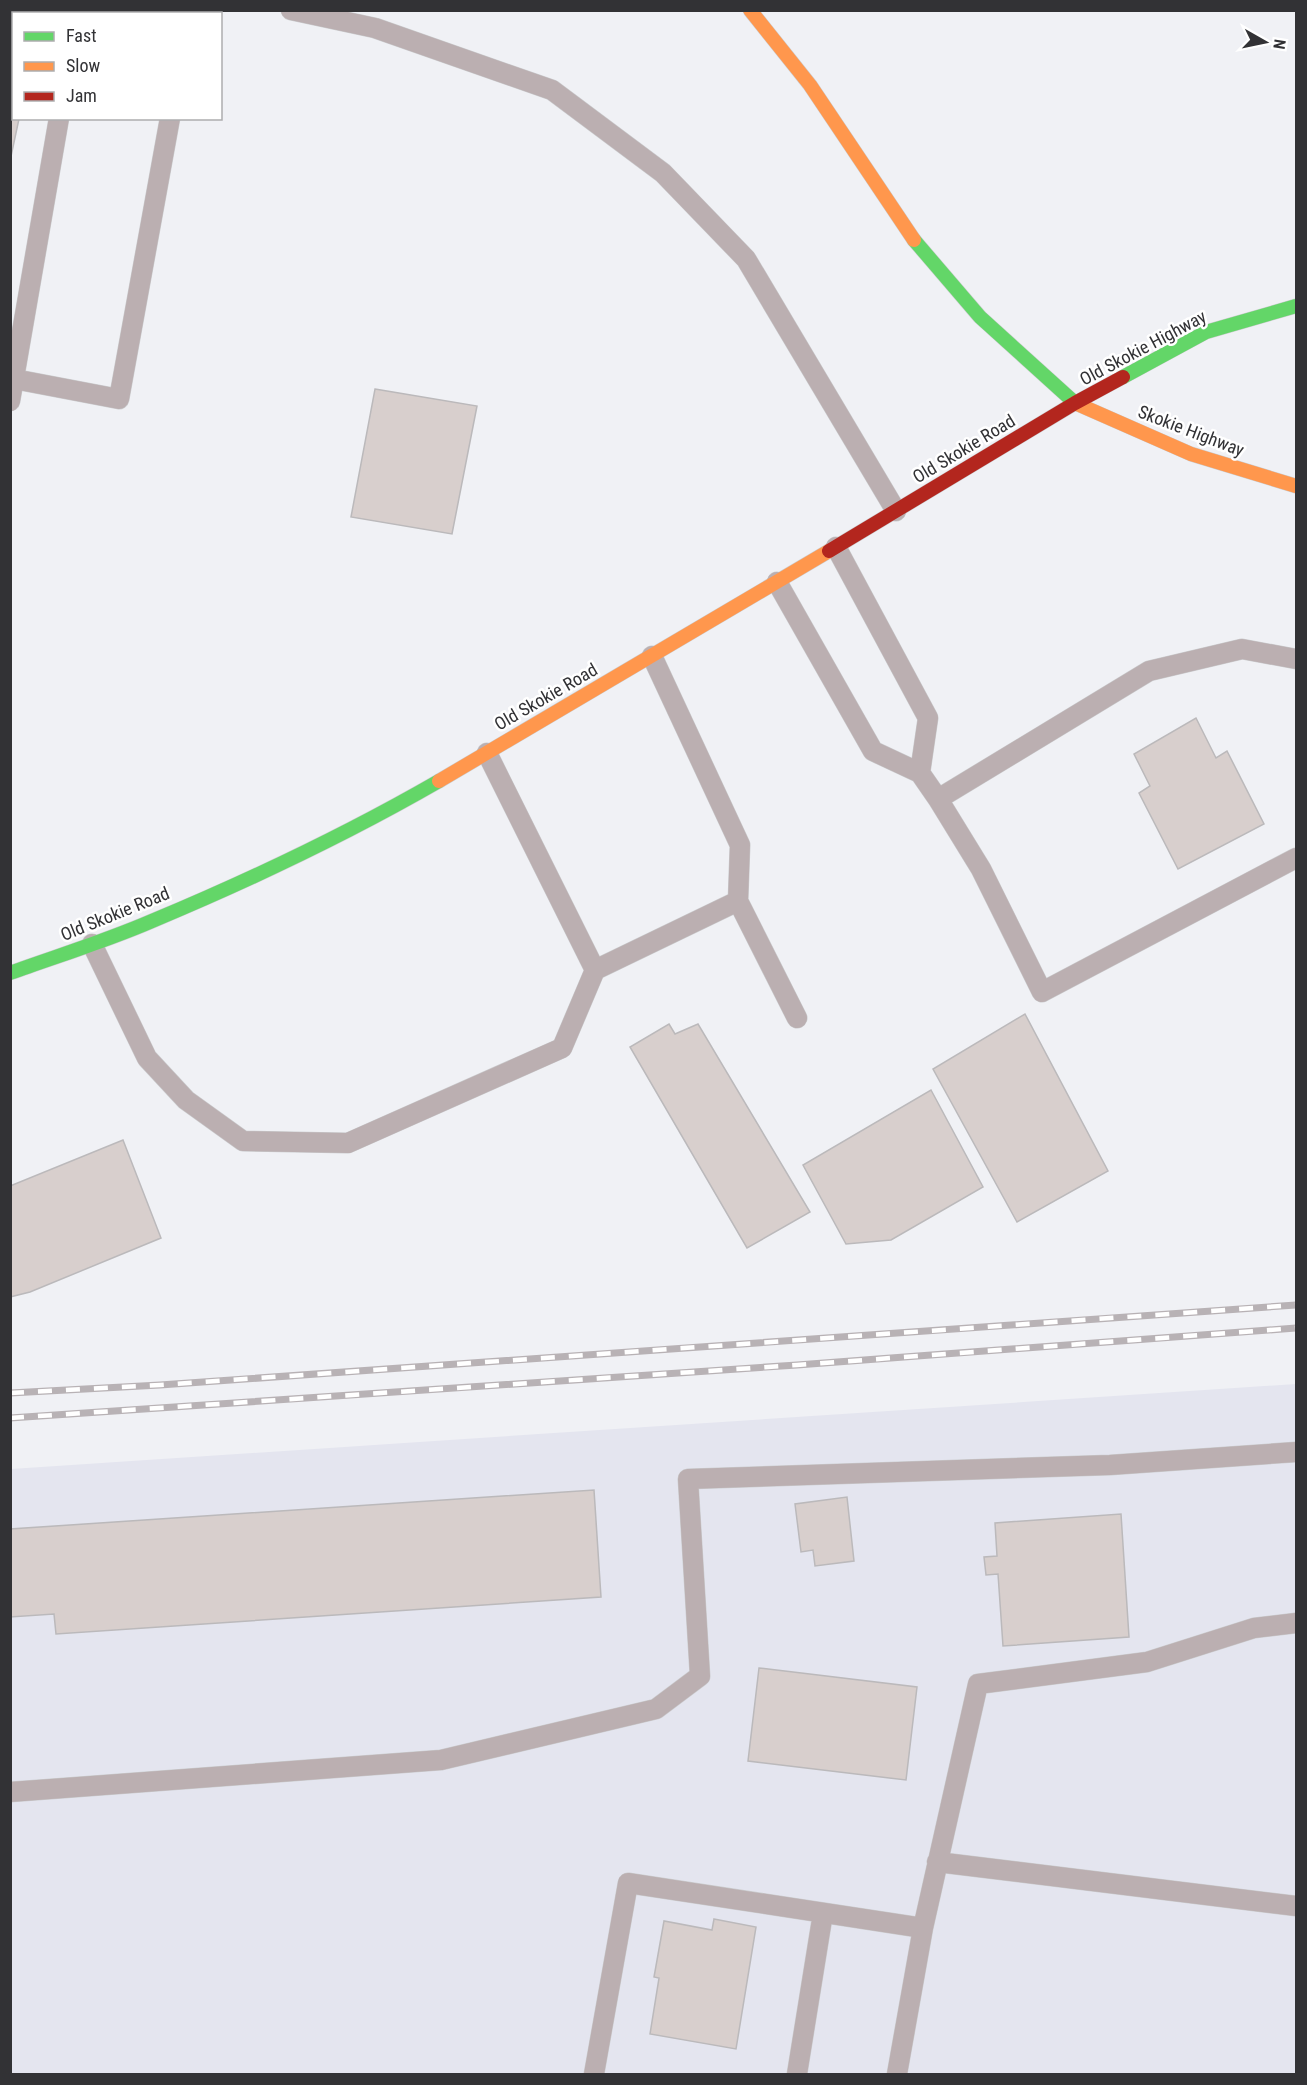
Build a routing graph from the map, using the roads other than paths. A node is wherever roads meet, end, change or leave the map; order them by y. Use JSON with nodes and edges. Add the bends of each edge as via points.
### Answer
{"nodes":[{"id":1,"x":291,"y":10,"type":"edge"},
{"id":2,"x":750,"y":10,"type":"edge"},
{"id":3,"x":59,"y":120,"type":"edge"},
{"id":4,"x":170,"y":120,"type":"edge"},
{"id":5,"x":1296,"y":306,"type":"edge"},
{"id":6,"x":14,"y":379,"type":"junction"},
{"id":7,"x":10,"y":401,"type":"edge"},
{"id":8,"x":1075,"y":403,"type":"junction"},
{"id":9,"x":1296,"y":486,"type":"edge"},
{"id":10,"x":896,"y":511,"type":"junction"},
{"id":11,"x":836,"y":547,"type":"junction"},
{"id":12,"x":777,"y":582,"type":"junction"},
{"id":13,"x":652,"y":656,"type":"junction"},
{"id":14,"x":1296,"y":659,"type":"edge"},
{"id":15,"x":487,"y":753,"type":"junction"},
{"id":16,"x":920,"y":773,"type":"junction"},
{"id":17,"x":938,"y":799,"type":"junction"},
{"id":18,"x":1296,"y":858,"type":"edge"},
{"id":19,"x":738,"y":901,"type":"junction"},
{"id":20,"x":92,"y":944,"type":"junction"},
{"id":21,"x":595,"y":970,"type":"junction"},
{"id":22,"x":10,"y":973,"type":"edge"},
{"id":23,"x":797,"y":1018,"type":"dead end"},
{"id":24,"x":1296,"y":1452,"type":"edge"},
{"id":25,"x":1296,"y":1623,"type":"edge"},
{"id":26,"x":10,"y":1792,"type":"edge"},
{"id":27,"x":937,"y":1862,"type":"junction"},
{"id":28,"x":1296,"y":1906,"type":"edge"},
{"id":29,"x":823,"y":1913,"type":"junction"},
{"id":30,"x":922,"y":1928,"type":"junction"},
{"id":31,"x":594,"y":2074,"type":"edge"},
{"id":32,"x":797,"y":2074,"type":"edge"},
{"id":33,"x":897,"y":2074,"type":"edge"}],
"edges":[{"from":1,"to":10,"type":"lane","via":[[375,28],[552,90],[663,172],[746,259]]},
{"from":2,"to":8,"type":"main road","name":"Skokie Highway","via":[[811,85],[898,220],[941,272],[1012,350]]},
{"from":3,"to":6,"type":"lane"},
{"from":4,"to":6,"type":"lane","via":[[119,399]]},
{"from":5,"to":8,"type":"main road","name":"Old Skokie Highway","via":[[1206,332]]},
{"from":6,"to":7,"type":"lane"},
{"from":8,"to":9,"type":"main road","name":"Skokie Highway","via":[[1191,454]]},
{"from":8,"to":10,"type":"main road","name":"Old Skokie Road"},
{"from":10,"to":11,"type":"main road","name":"Old Skokie Road"},
{"from":11,"to":12,"type":"main road","name":"Old Skokie Road"},
{"from":11,"to":16,"type":"lane","via":[[928,718]]},
{"from":12,"to":13,"type":"main road","name":"Old Skokie Road"},
{"from":12,"to":16,"type":"lane","via":[[873,750]]},
{"from":13,"to":15,"type":"main road","name":"Old Skokie Road"},
{"from":13,"to":19,"type":"lane","via":[[740,845]]},
{"from":14,"to":17,"type":"lane","via":[[1242,649],[1149,671]]},
{"from":15,"to":20,"type":"main road","name":"Old Skokie Road","via":[[396,806],[275,866]]},
{"from":15,"to":21,"type":"lane"},
{"from":16,"to":17,"type":"lane"},
{"from":17,"to":18,"type":"lane","via":[[981,870],[1042,992]]},
{"from":19,"to":21,"type":"lane"},
{"from":19,"to":23,"type":"lane"},
{"from":20,"to":21,"type":"lane","via":[[147,1058],[186,1100],[243,1141],[348,1143],[562,1048]]},
{"from":20,"to":22,"type":"main road","name":"Old Skokie Road"},
{"from":24,"to":26,"type":"lane","via":[[1110,1465],[688,1479],[700,1676],[656,1709],[441,1760]]},
{"from":25,"to":27,"type":"lane","via":[[1254,1628],[1147,1662],[978,1684]]},
{"from":27,"to":28,"type":"lane"},
{"from":27,"to":30,"type":"lane"},
{"from":29,"to":30,"type":"lane"},
{"from":29,"to":31,"type":"lane","via":[[628,1883]]},
{"from":29,"to":32,"type":"lane"},
{"from":30,"to":33,"type":"lane"}]}
